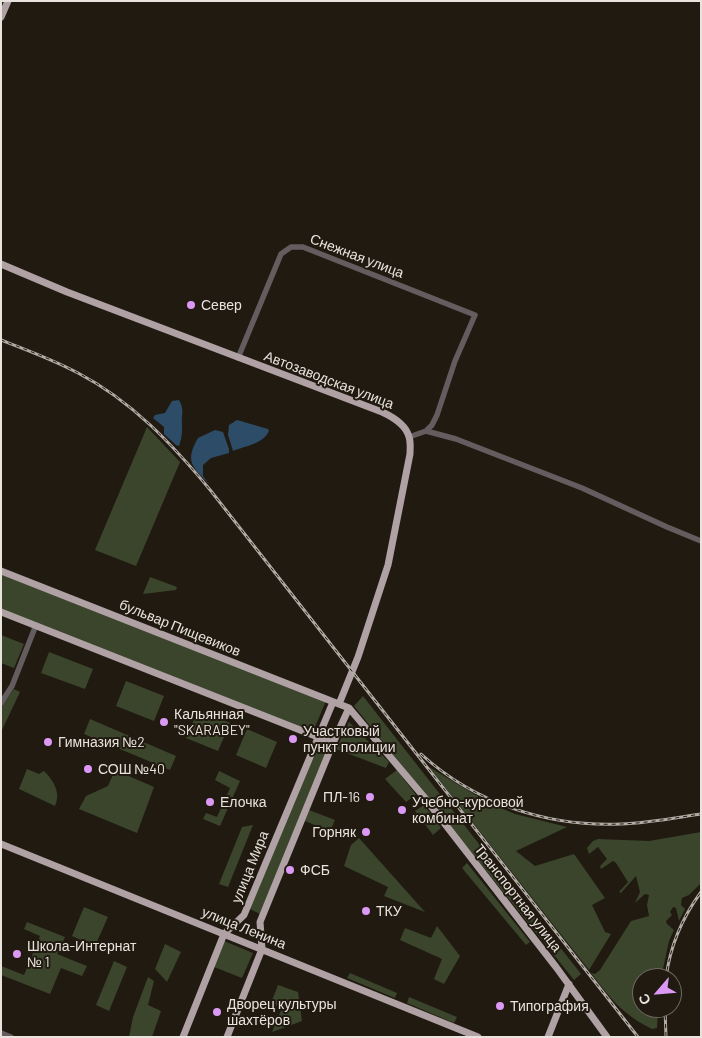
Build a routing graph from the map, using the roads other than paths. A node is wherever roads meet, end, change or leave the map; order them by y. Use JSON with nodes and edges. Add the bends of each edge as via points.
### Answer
{"nodes":[{"id":1,"x":8,"y":1,"type":"edge"},
{"id":2,"x":1,"y":18,"type":"edge"},
{"id":3,"x":1,"y":264,"type":"edge"},
{"id":4,"x":238,"y":358,"type":"junction"},
{"id":5,"x":426,"y":432,"type":"junction"},
{"id":6,"x":409,"y":437,"type":"junction"},
{"id":7,"x":701,"y":541,"type":"edge"},
{"id":8,"x":1,"y":570,"type":"edge"},
{"id":9,"x":1,"y":612,"type":"edge"},
{"id":10,"x":36,"y":626,"type":"junction"},
{"id":11,"x":1,"y":703,"type":"edge"},
{"id":12,"x":336,"y":703,"type":"junction"},
{"id":13,"x":349,"y":708,"type":"junction"},
{"id":14,"x":317,"y":737,"type":"junction"},
{"id":15,"x":333,"y":743,"type":"junction"},
{"id":16,"x":1,"y":844,"type":"edge"},
{"id":17,"x":224,"y":934,"type":"junction"},
{"id":18,"x":262,"y":949,"type":"junction"},
{"id":19,"x":569,"y":984,"type":"junction"},
{"id":20,"x":1,"y":1032,"type":"edge"},
{"id":21,"x":12,"y":1037,"type":"edge"},
{"id":22,"x":183,"y":1037,"type":"edge"},
{"id":23,"x":227,"y":1037,"type":"edge"},
{"id":24,"x":478,"y":1037,"type":"edge"},
{"id":25,"x":548,"y":1037,"type":"edge"},
{"id":26,"x":607,"y":1037,"type":"edge"}],
"edges":[{"from":1,"to":2,"type":"main road"},
{"from":3,"to":4,"type":"main road","name":"Автозаводская улица"},
{"from":4,"to":5,"type":"street","name":"Снежная улица","via":[[281,254],[291,247],[303,247],[475,315],[455,361],[438,415]]},
{"from":4,"to":6,"type":"main road","name":"Автозаводская улица","via":[[394,418]]},
{"from":5,"to":6,"type":"street"},
{"from":5,"to":7,"type":"street","via":[[456,438],[573,484]]},
{"from":6,"to":12,"type":"main road","via":[[410,454],[388,566],[358,657]]},
{"from":8,"to":12,"type":"main road","name":"бульвар Пищевиков"},
{"from":9,"to":10,"type":"main road"},
{"from":10,"to":11,"type":"street","via":[[12,686]]},
{"from":10,"to":14,"type":"main road"},
{"from":12,"to":13,"type":"main road","name":"бульвар Пищевиков"},
{"from":12,"to":14,"type":"main road","name":"улица Мира"},
{"from":13,"to":15,"type":"main road"},
{"from":13,"to":19,"type":"main road","name":"Транспортная улица","via":[[424,797]]},
{"from":14,"to":15,"type":"main road"},
{"from":14,"to":17,"type":"main road","name":"улица Мира","via":[[244,915]]},
{"from":15,"to":18,"type":"main road","via":[[260,922]]},
{"from":16,"to":17,"type":"main road","name":"улица Ленина"},
{"from":17,"to":18,"type":"main road","name":"улица Ленина"},
{"from":17,"to":22,"type":"main road","name":"улица Мира"},
{"from":18,"to":23,"type":"main road"},
{"from":18,"to":24,"type":"main road","name":"улица Ленина"},
{"from":19,"to":25,"type":"main road"},
{"from":19,"to":26,"type":"main road","name":"Транспортная улица"},
{"from":20,"to":21,"type":"street"}]}
